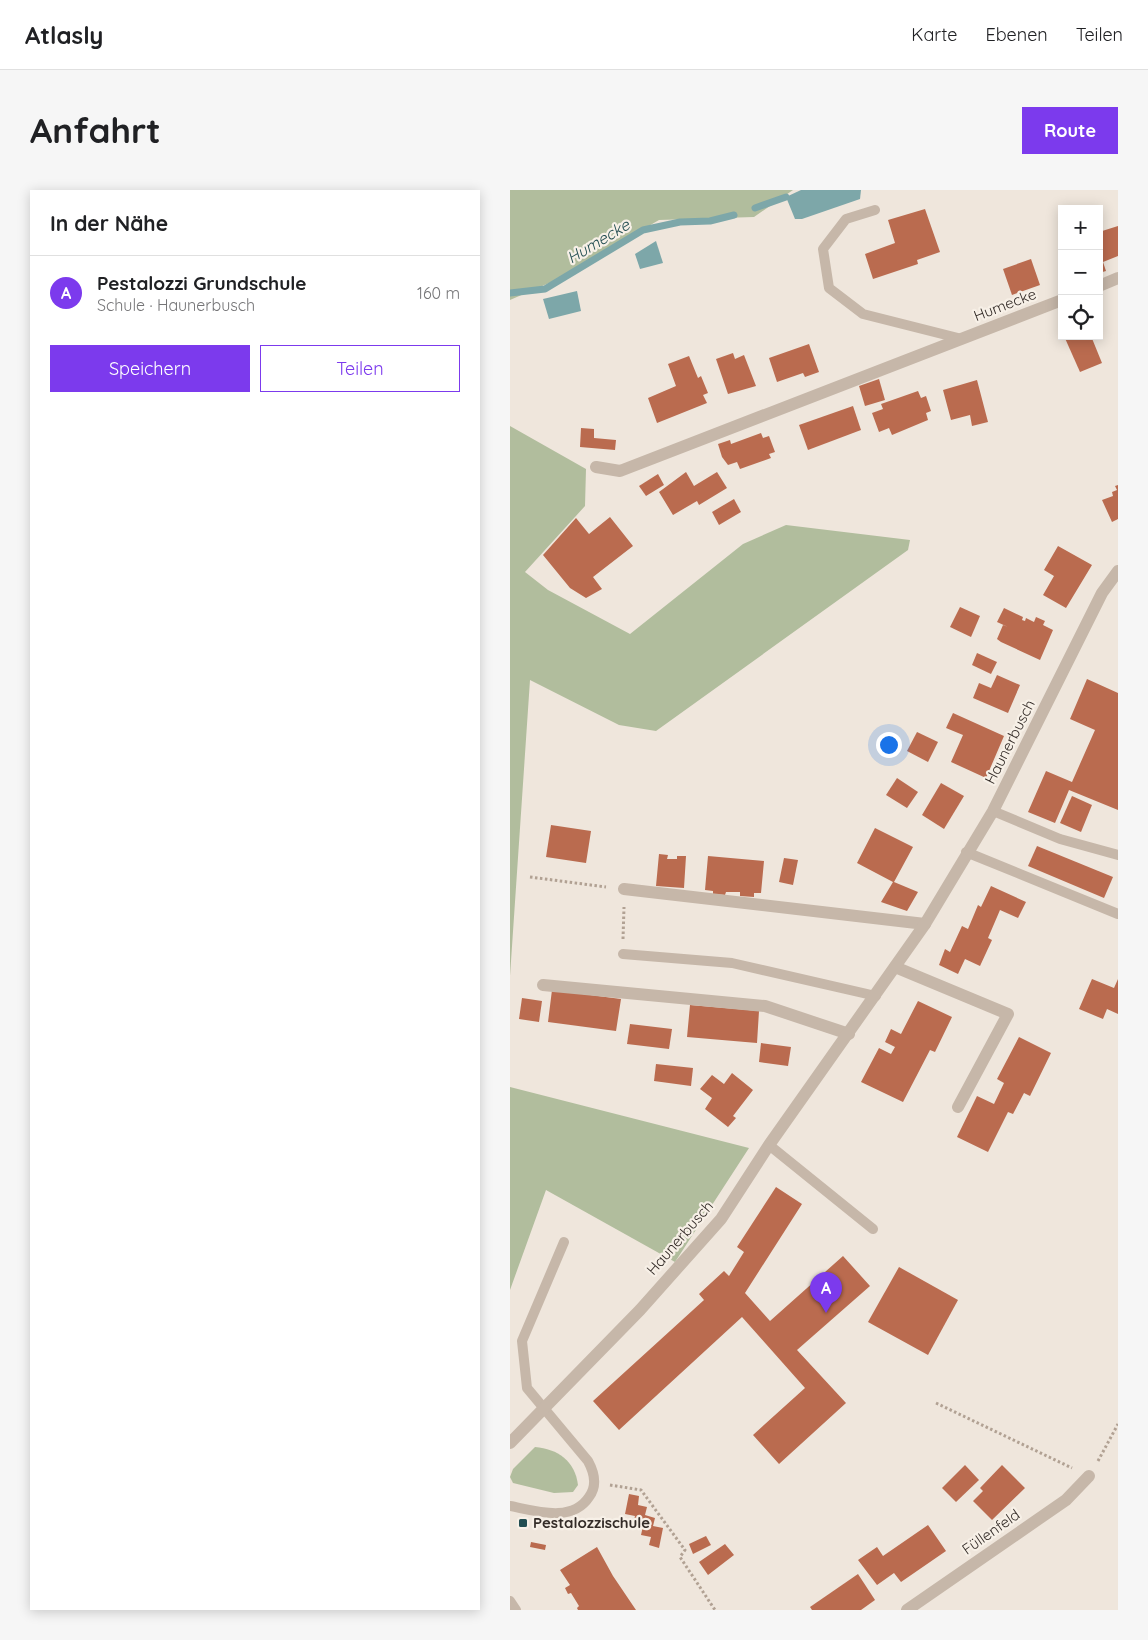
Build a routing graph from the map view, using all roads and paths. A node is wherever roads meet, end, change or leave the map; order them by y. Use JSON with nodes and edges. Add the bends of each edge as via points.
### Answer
{"nodes":[{"id":1,"x":875,"y":210,"type":"dead end"},
{"id":2,"x":1118,"y":278,"type":"edge"},
{"id":3,"x":1103,"y":284,"type":"edge"},
{"id":4,"x":1058,"y":302,"type":"edge"},
{"id":5,"x":962,"y":339,"type":"junction"},
{"id":6,"x":596,"y":467,"type":"dead end"},
{"id":7,"x":1118,"y":571,"type":"edge"},
{"id":8,"x":993,"y":811,"type":"junction"},
{"id":9,"x":966,"y":852,"type":"junction"},
{"id":10,"x":1118,"y":855,"type":"edge"},
{"id":11,"x":530,"y":877,"type":"dead end"},
{"id":12,"x":624,"y":889,"type":"junction"},
{"id":13,"x":1118,"y":914,"type":"edge"},
{"id":14,"x":925,"y":924,"type":"junction"},
{"id":15,"x":623,"y":954,"type":"joint"},
{"id":16,"x":895,"y":967,"type":"junction"},
{"id":17,"x":543,"y":985,"type":"dead end"},
{"id":18,"x":876,"y":996,"type":"junction"},
{"id":19,"x":849,"y":1034,"type":"junction"},
{"id":20,"x":958,"y":1107,"type":"dead end"},
{"id":21,"x":769,"y":1145,"type":"junction"},
{"id":22,"x":873,"y":1229,"type":"dead end"},
{"id":23,"x":564,"y":1242,"type":"dead end"},
{"id":24,"x":936,"y":1403,"type":"dead end"},
{"id":25,"x":544,"y":1409,"type":"junction"},
{"id":26,"x":1118,"y":1424,"type":"edge"},
{"id":27,"x":510,"y":1443,"type":"edge"},
{"id":28,"x":1089,"y":1476,"type":"junction"},
{"id":29,"x":594,"y":1482,"type":"junction"},
{"id":30,"x":510,"y":1506,"type":"edge"},
{"id":31,"x":510,"y":1602,"type":"edge"},
{"id":32,"x":516,"y":1610,"type":"edge"},
{"id":33,"x":715,"y":1610,"type":"edge"},
{"id":34,"x":907,"y":1610,"type":"edge"}],
"edges":[{"from":1,"to":5,"type":"lane","via":[[846,219],[823,249],[828,288],[863,314]]},
{"from":2,"to":3,"type":"street"},
{"from":4,"to":5,"type":"street","name":"Humecke"},
{"from":5,"to":6,"type":"street","name":"Humecke","via":[[620,471]]},
{"from":7,"to":8,"type":"street","name":"Haunerbusch","via":[[1102,593]]},
{"from":8,"to":9,"type":"street","name":"Haunerbusch"},
{"from":8,"to":10,"type":"lane","via":[[1060,839]]},
{"from":9,"to":13,"type":"lane"},
{"from":9,"to":14,"type":"street","name":"Haunerbusch"},
{"from":11,"to":12,"type":"path"},
{"from":12,"to":14,"type":"street"},
{"from":12,"to":15,"type":"path"},
{"from":14,"to":16,"type":"street","name":"Haunerbusch"},
{"from":15,"to":18,"type":"lane","via":[[732,963]]},
{"from":16,"to":18,"type":"street","name":"Haunerbusch"},
{"from":16,"to":20,"type":"street","via":[[1008,1014]]},
{"from":17,"to":19,"type":"street","via":[[765,1006]]},
{"from":18,"to":19,"type":"street","name":"Haunerbusch"},
{"from":19,"to":21,"type":"street","name":"Haunerbusch"},
{"from":21,"to":22,"type":"lane"},
{"from":21,"to":25,"type":"street","name":"Haunerbusch","via":[[721,1219],[640,1310]]},
{"from":23,"to":25,"type":"lane","via":[[522,1341],[527,1388]]},
{"from":24,"to":28,"type":"path"},
{"from":25,"to":27,"type":"street","name":"Haunerbusch"},
{"from":25,"to":29,"type":"lane","via":[[588,1461],[594,1472]]},
{"from":26,"to":28,"type":"path"},
{"from":28,"to":34,"type":"street","name":"Füllenfeld","via":[[1066,1500]]},
{"from":29,"to":30,"type":"lane","via":[[592,1494],[584,1505],[574,1511],[554,1513]]},
{"from":29,"to":33,"type":"path","via":[[641,1490],[685,1550],[680,1557]]},
{"from":31,"to":32,"type":"lane"}]}
